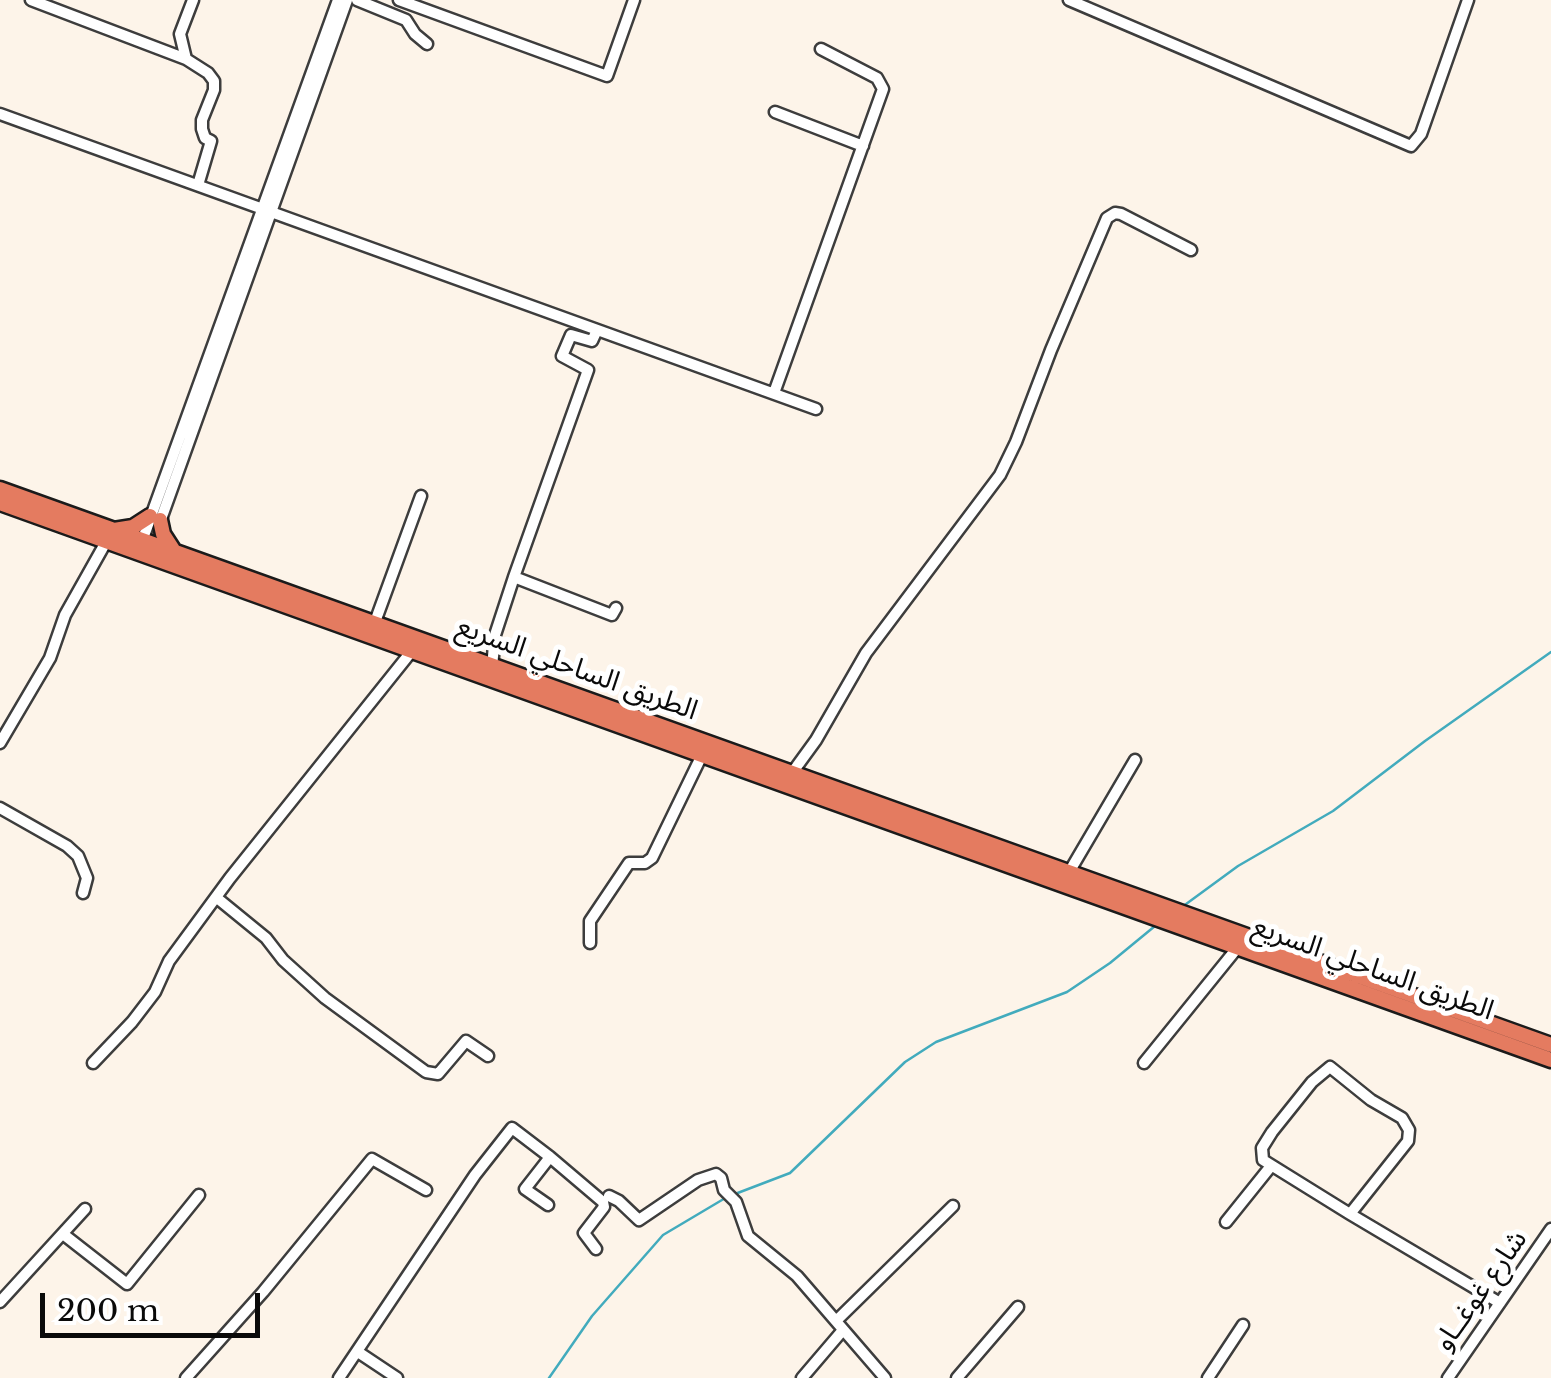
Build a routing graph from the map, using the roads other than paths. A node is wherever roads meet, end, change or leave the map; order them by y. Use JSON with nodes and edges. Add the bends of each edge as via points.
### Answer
{"nodes":[{"id":1,"x":31,"y":0,"type":"edge"},
{"id":2,"x":192,"y":0,"type":"edge"},
{"id":3,"x":338,"y":0,"type":"edge"},
{"id":4,"x":347,"y":0,"type":"edge"},
{"id":5,"x":358,"y":0,"type":"edge"},
{"id":6,"x":399,"y":0,"type":"edge"},
{"id":7,"x":634,"y":0,"type":"edge"},
{"id":8,"x":1069,"y":0,"type":"edge"},
{"id":9,"x":1468,"y":0,"type":"edge"},
{"id":10,"x":427,"y":44,"type":"dead end"},
{"id":11,"x":821,"y":49,"type":"dead end"},
{"id":12,"x":186,"y":60,"type":"junction"},
{"id":13,"x":775,"y":112,"type":"dead end"},
{"id":14,"x":0,"y":114,"type":"edge"},
{"id":15,"x":299,"y":123,"type":"junction"},
{"id":16,"x":862,"y":146,"type":"junction"},
{"id":17,"x":198,"y":185,"type":"junction"},
{"id":18,"x":266,"y":212,"type":"junction"},
{"id":19,"x":1192,"y":250,"type":"dead end"},
{"id":20,"x":597,"y":330,"type":"junction"},
{"id":21,"x":774,"y":394,"type":"junction"},
{"id":22,"x":816,"y":409,"type":"dead end"},
{"id":23,"x":0,"y":490,"type":"edge"},
{"id":24,"x":421,"y":496,"type":"dead end"},
{"id":25,"x":0,"y":504,"type":"edge"},
{"id":26,"x":155,"y":518,"type":"junction"},
{"id":27,"x":110,"y":536,"type":"junction"},
{"id":28,"x":145,"y":548,"type":"junction"},
{"id":29,"x":174,"y":552,"type":"junction"},
{"id":30,"x":514,"y":577,"type":"junction"},
{"id":31,"x":616,"y":608,"type":"dead end"},
{"id":32,"x":375,"y":622,"type":"junction"},
{"id":33,"x":411,"y":652,"type":"junction"},
{"id":34,"x":492,"y":666,"type":"junction"},
{"id":35,"x":0,"y":743,"type":"edge"},
{"id":36,"x":702,"y":755,"type":"junction"},
{"id":37,"x":1135,"y":760,"type":"dead end"},
{"id":38,"x":792,"y":773,"type":"junction"},
{"id":39,"x":0,"y":808,"type":"edge"},
{"id":40,"x":1068,"y":874,"type":"junction"},
{"id":41,"x":84,"y":892,"type":"dead end"},
{"id":42,"x":217,"y":898,"type":"junction"},
{"id":43,"x":1134,"y":903,"type":"junction"},
{"id":44,"x":1181,"y":920,"type":"junction"},
{"id":45,"x":590,"y":943,"type":"dead end"},
{"id":46,"x":1238,"y":947,"type":"junction"},
{"id":47,"x":1551,"y":1045,"type":"edge"},
{"id":48,"x":488,"y":1056,"type":"dead end"},
{"id":49,"x":1551,"y":1060,"type":"edge"},
{"id":50,"x":93,"y":1063,"type":"dead end"},
{"id":51,"x":1144,"y":1063,"type":"dead end"},
{"id":52,"x":550,"y":1157,"type":"junction"},
{"id":53,"x":1271,"y":1166,"type":"junction"},
{"id":54,"x":426,"y":1190,"type":"dead end"},
{"id":55,"x":199,"y":1196,"type":"dead end"},
{"id":56,"x":609,"y":1196,"type":"dead end"},
{"id":57,"x":548,"y":1205,"type":"dead end"},
{"id":58,"x":953,"y":1206,"type":"dead end"},
{"id":59,"x":85,"y":1209,"type":"dead end"},
{"id":60,"x":1350,"y":1214,"type":"junction"},
{"id":61,"x":1226,"y":1222,"type":"dead end"},
{"id":62,"x":1551,"y":1229,"type":"edge"},
{"id":63,"x":62,"y":1234,"type":"junction"},
{"id":64,"x":596,"y":1249,"type":"dead end"},
{"id":65,"x":0,"y":1302,"type":"edge"},
{"id":66,"x":1500,"y":1303,"type":"junction"},
{"id":67,"x":1018,"y":1307,"type":"dead end"},
{"id":68,"x":1244,"y":1325,"type":"dead end"},
{"id":69,"x":839,"y":1326,"type":"junction"},
{"id":70,"x":358,"y":1352,"type":"junction"},
{"id":71,"x":186,"y":1378,"type":"edge"},
{"id":72,"x":339,"y":1378,"type":"edge"},
{"id":73,"x":396,"y":1378,"type":"edge"},
{"id":74,"x":802,"y":1378,"type":"edge"},
{"id":75,"x":885,"y":1378,"type":"edge"},
{"id":76,"x":958,"y":1378,"type":"edge"},
{"id":77,"x":1208,"y":1378,"type":"edge"},
{"id":78,"x":1448,"y":1378,"type":"edge"}],
"edges":[{"from":1,"to":12,"type":"street"},
{"from":2,"to":12,"type":"street","via":[[180,34]]},
{"from":3,"to":15,"type":"street"},
{"from":4,"to":15,"type":"street"},
{"from":5,"to":10,"type":"street","via":[[406,20]]},
{"from":6,"to":7,"type":"street","via":[[607,76]]},
{"from":8,"to":9,"type":"street","via":[[1412,146]]},
{"from":11,"to":16,"type":"street","via":[[881,81]]},
{"from":12,"to":17,"type":"street","via":[[214,81],[202,120],[211,141]]},
{"from":13,"to":16,"type":"street"},
{"from":14,"to":17,"type":"street"},
{"from":15,"to":18,"type":"street"},
{"from":16,"to":21,"type":"street"},
{"from":17,"to":18,"type":"street"},
{"from":18,"to":20,"type":"street"},
{"from":18,"to":26,"type":"street"},
{"from":19,"to":38,"type":"street","via":[[1121,214],[1108,218],[1000,475],[866,653]]},
{"from":20,"to":21,"type":"street"},
{"from":20,"to":30,"type":"street","via":[[592,341],[572,336],[562,356],[588,370]]},
{"from":21,"to":22,"type":"street"},
{"from":23,"to":27,"type":"highway","name":"الطريق الساحلي السريع"},
{"from":24,"to":32,"type":"street"},
{"from":25,"to":27,"type":"highway","name":"الطريق الساحلي السريع"},
{"from":26,"to":27,"type":"highway"},
{"from":26,"to":28,"type":"street"},
{"from":26,"to":29,"type":"highway"},
{"from":27,"to":28,"type":"highway","name":"الطريق الساحلي السريع"},
{"from":27,"to":35,"type":"street"},
{"from":28,"to":29,"type":"highway","name":"الطريق الساحلي السريع"},
{"from":28,"to":33,"type":"highway","name":"الطريق الساحلي السريع"},
{"from":29,"to":32,"type":"highway","name":"الطريق الساحلي السريع"},
{"from":30,"to":31,"type":"street","via":[[612,614]]},
{"from":30,"to":34,"type":"street","via":[[494,636]]},
{"from":32,"to":34,"type":"highway","name":"الطريق الساحلي السريع"},
{"from":33,"to":36,"type":"highway","name":"الطريق الساحلي السريع"},
{"from":33,"to":42,"type":"street"},
{"from":34,"to":38,"type":"highway","name":"الطريق الساحلي السريع"},
{"from":36,"to":43,"type":"highway","name":"الطريق الساحلي السريع"},
{"from":36,"to":45,"type":"street","via":[[652,858],[629,863],[590,921]]},
{"from":37,"to":40,"type":"street"},
{"from":38,"to":40,"type":"highway","name":"الطريق الساحلي السريع"},
{"from":39,"to":41,"type":"street","via":[[68,846],[86,878]]},
{"from":40,"to":43,"type":"highway","name":"الطريق الساحلي السريع"},
{"from":42,"to":48,"type":"street","via":[[325,998],[426,1072],[438,1074],[466,1041]]},
{"from":42,"to":50,"type":"street","via":[[168,961],[155,992]]},
{"from":43,"to":44,"type":"highway"},
{"from":44,"to":46,"type":"highway","name":"الطريق الساحلي السريع"},
{"from":44,"to":47,"type":"highway","name":"الطريق الساحلي السريع"},
{"from":46,"to":49,"type":"highway","name":"الطريق الساحلي السريع"},
{"from":46,"to":51,"type":"street"},
{"from":52,"to":57,"type":"street","via":[[525,1188]]},
{"from":52,"to":64,"type":"street","via":[[603,1202],[584,1233]]},
{"from":52,"to":70,"type":"street","via":[[512,1128],[507,1132]]},
{"from":53,"to":60,"type":"street"},
{"from":53,"to":60,"type":"street","via":[[1261,1154],[1272,1132],[1324,1070],[1336,1069],[1409,1130],[1408,1141]]},
{"from":53,"to":61,"type":"street"},
{"from":54,"to":71,"type":"street","via":[[372,1159]]},
{"from":55,"to":63,"type":"street","via":[[127,1284]]},
{"from":56,"to":69,"type":"street","via":[[639,1220],[716,1174],[748,1236],[796,1276]]},
{"from":58,"to":69,"type":"street"},
{"from":59,"to":63,"type":"street"},
{"from":60,"to":66,"type":"street"},
{"from":62,"to":66,"type":"street","name":"شارع غوغــاو"},
{"from":63,"to":65,"type":"street"},
{"from":66,"to":78,"type":"street","name":"شارع غوغــاو"},
{"from":67,"to":76,"type":"street"},
{"from":68,"to":77,"type":"street"},
{"from":69,"to":74,"type":"street"},
{"from":69,"to":75,"type":"street"},
{"from":70,"to":72,"type":"street"},
{"from":70,"to":73,"type":"street"}]}
